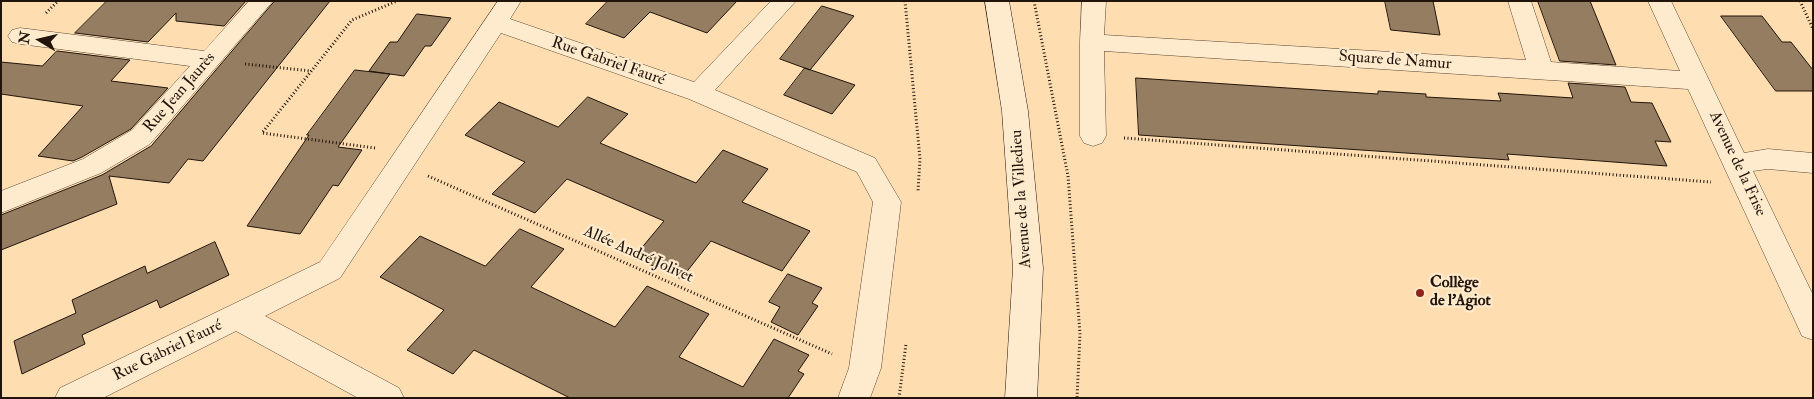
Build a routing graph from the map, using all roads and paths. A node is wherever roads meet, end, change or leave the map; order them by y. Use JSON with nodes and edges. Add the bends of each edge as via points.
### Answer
{"nodes":[{"id":1,"x":262,"y":1,"type":"edge"},
{"id":2,"x":397,"y":1,"type":"edge"},
{"id":3,"x":785,"y":1,"type":"edge"},
{"id":4,"x":996,"y":1,"type":"edge"},
{"id":5,"x":1034,"y":1,"type":"edge"},
{"id":6,"x":1094,"y":1,"type":"edge"},
{"id":7,"x":1519,"y":1,"type":"edge"},
{"id":8,"x":1659,"y":1,"type":"edge"},
{"id":9,"x":1800,"y":1,"type":"edge"},
{"id":10,"x":503,"y":12,"type":"edge"},
{"id":11,"x":1813,"y":29,"type":"edge"},
{"id":12,"x":20,"y":36,"type":"dead end"},
{"id":13,"x":1092,"y":42,"type":"junction"},
{"id":14,"x":209,"y":60,"type":"junction"},
{"id":15,"x":1542,"y":70,"type":"junction"},
{"id":16,"x":311,"y":71,"type":"junction"},
{"id":17,"x":1698,"y":81,"type":"junction"},
{"id":18,"x":698,"y":93,"type":"junction"},
{"id":19,"x":1057,"y":130,"type":"junction"},
{"id":20,"x":1093,"y":136,"type":"junction"},
{"id":21,"x":404,"y":158,"type":"junction"},
{"id":22,"x":1813,"y":163,"type":"edge"},
{"id":23,"x":1742,"y":174,"type":"junction"},
{"id":24,"x":1,"y":202,"type":"edge"},
{"id":25,"x":238,"y":317,"type":"junction"},
{"id":26,"x":1813,"y":328,"type":"edge"},
{"id":27,"x":865,"y":368,"type":"junction"},
{"id":28,"x":71,"y":398,"type":"edge"},
{"id":29,"x":388,"y":398,"type":"edge"},
{"id":30,"x":854,"y":398,"type":"edge"},
{"id":31,"x":1021,"y":398,"type":"edge"},
{"id":32,"x":1077,"y":398,"type":"edge"}],
"edges":[{"from":1,"to":14,"type":"street","name":"Rue Jean Jaurès"},
{"from":2,"to":16,"type":"path","via":[[352,20]]},
{"from":3,"to":18,"type":"street"},
{"from":4,"to":31,"type":"street","name":"Avenue de la Villedieu","via":[[1015,111],[1028,268]]},
{"from":5,"to":19,"type":"path"},
{"from":6,"to":13,"type":"street"},
{"from":7,"to":15,"type":"street"},
{"from":8,"to":17,"type":"street","name":"Avenue de la Frise"},
{"from":9,"to":11,"type":"path"},
{"from":10,"to":18,"type":"street","name":"Rue Gabriel Fauré"},
{"from":10,"to":21,"type":"street","name":"Rue Gabriel Fauré"},
{"from":12,"to":14,"type":"street"},
{"from":13,"to":15,"type":"street","name":"Square de Namur"},
{"from":13,"to":20,"type":"street"},
{"from":14,"to":16,"type":"path"},
{"from":14,"to":24,"type":"street","name":"Rue Jean Jaurès","via":[[141,137],[92,166]]},
{"from":15,"to":17,"type":"street","name":"Square de Namur"},
{"from":16,"to":21,"type":"path","name":"Allée André Jolivet","via":[[262,133]]},
{"from":17,"to":23,"type":"street","name":"Avenue de la Frise"},
{"from":18,"to":27,"type":"street","name":"Rue Gabriel Fauré","via":[[866,165],[887,202]]},
{"from":19,"to":20,"type":"path"},
{"from":19,"to":32,"type":"path","via":[[1068,176],[1080,334]]},
{"from":20,"to":23,"type":"path"},
{"from":21,"to":25,"type":"street","name":"Rue Gabriel Fauré","via":[[330,270]]},
{"from":21,"to":27,"type":"path","name":"Allée André Jolivet"},
{"from":22,"to":23,"type":"street","via":[[1768,159]]},
{"from":23,"to":26,"type":"street","name":"Avenue de la Frise"},
{"from":25,"to":28,"type":"street","name":"Rue Gabriel Fauré"},
{"from":25,"to":29,"type":"street","name":"Rue Gabriel Fauré"},
{"from":27,"to":30,"type":"street","name":"Rue Gabriel Fauré"}]}
